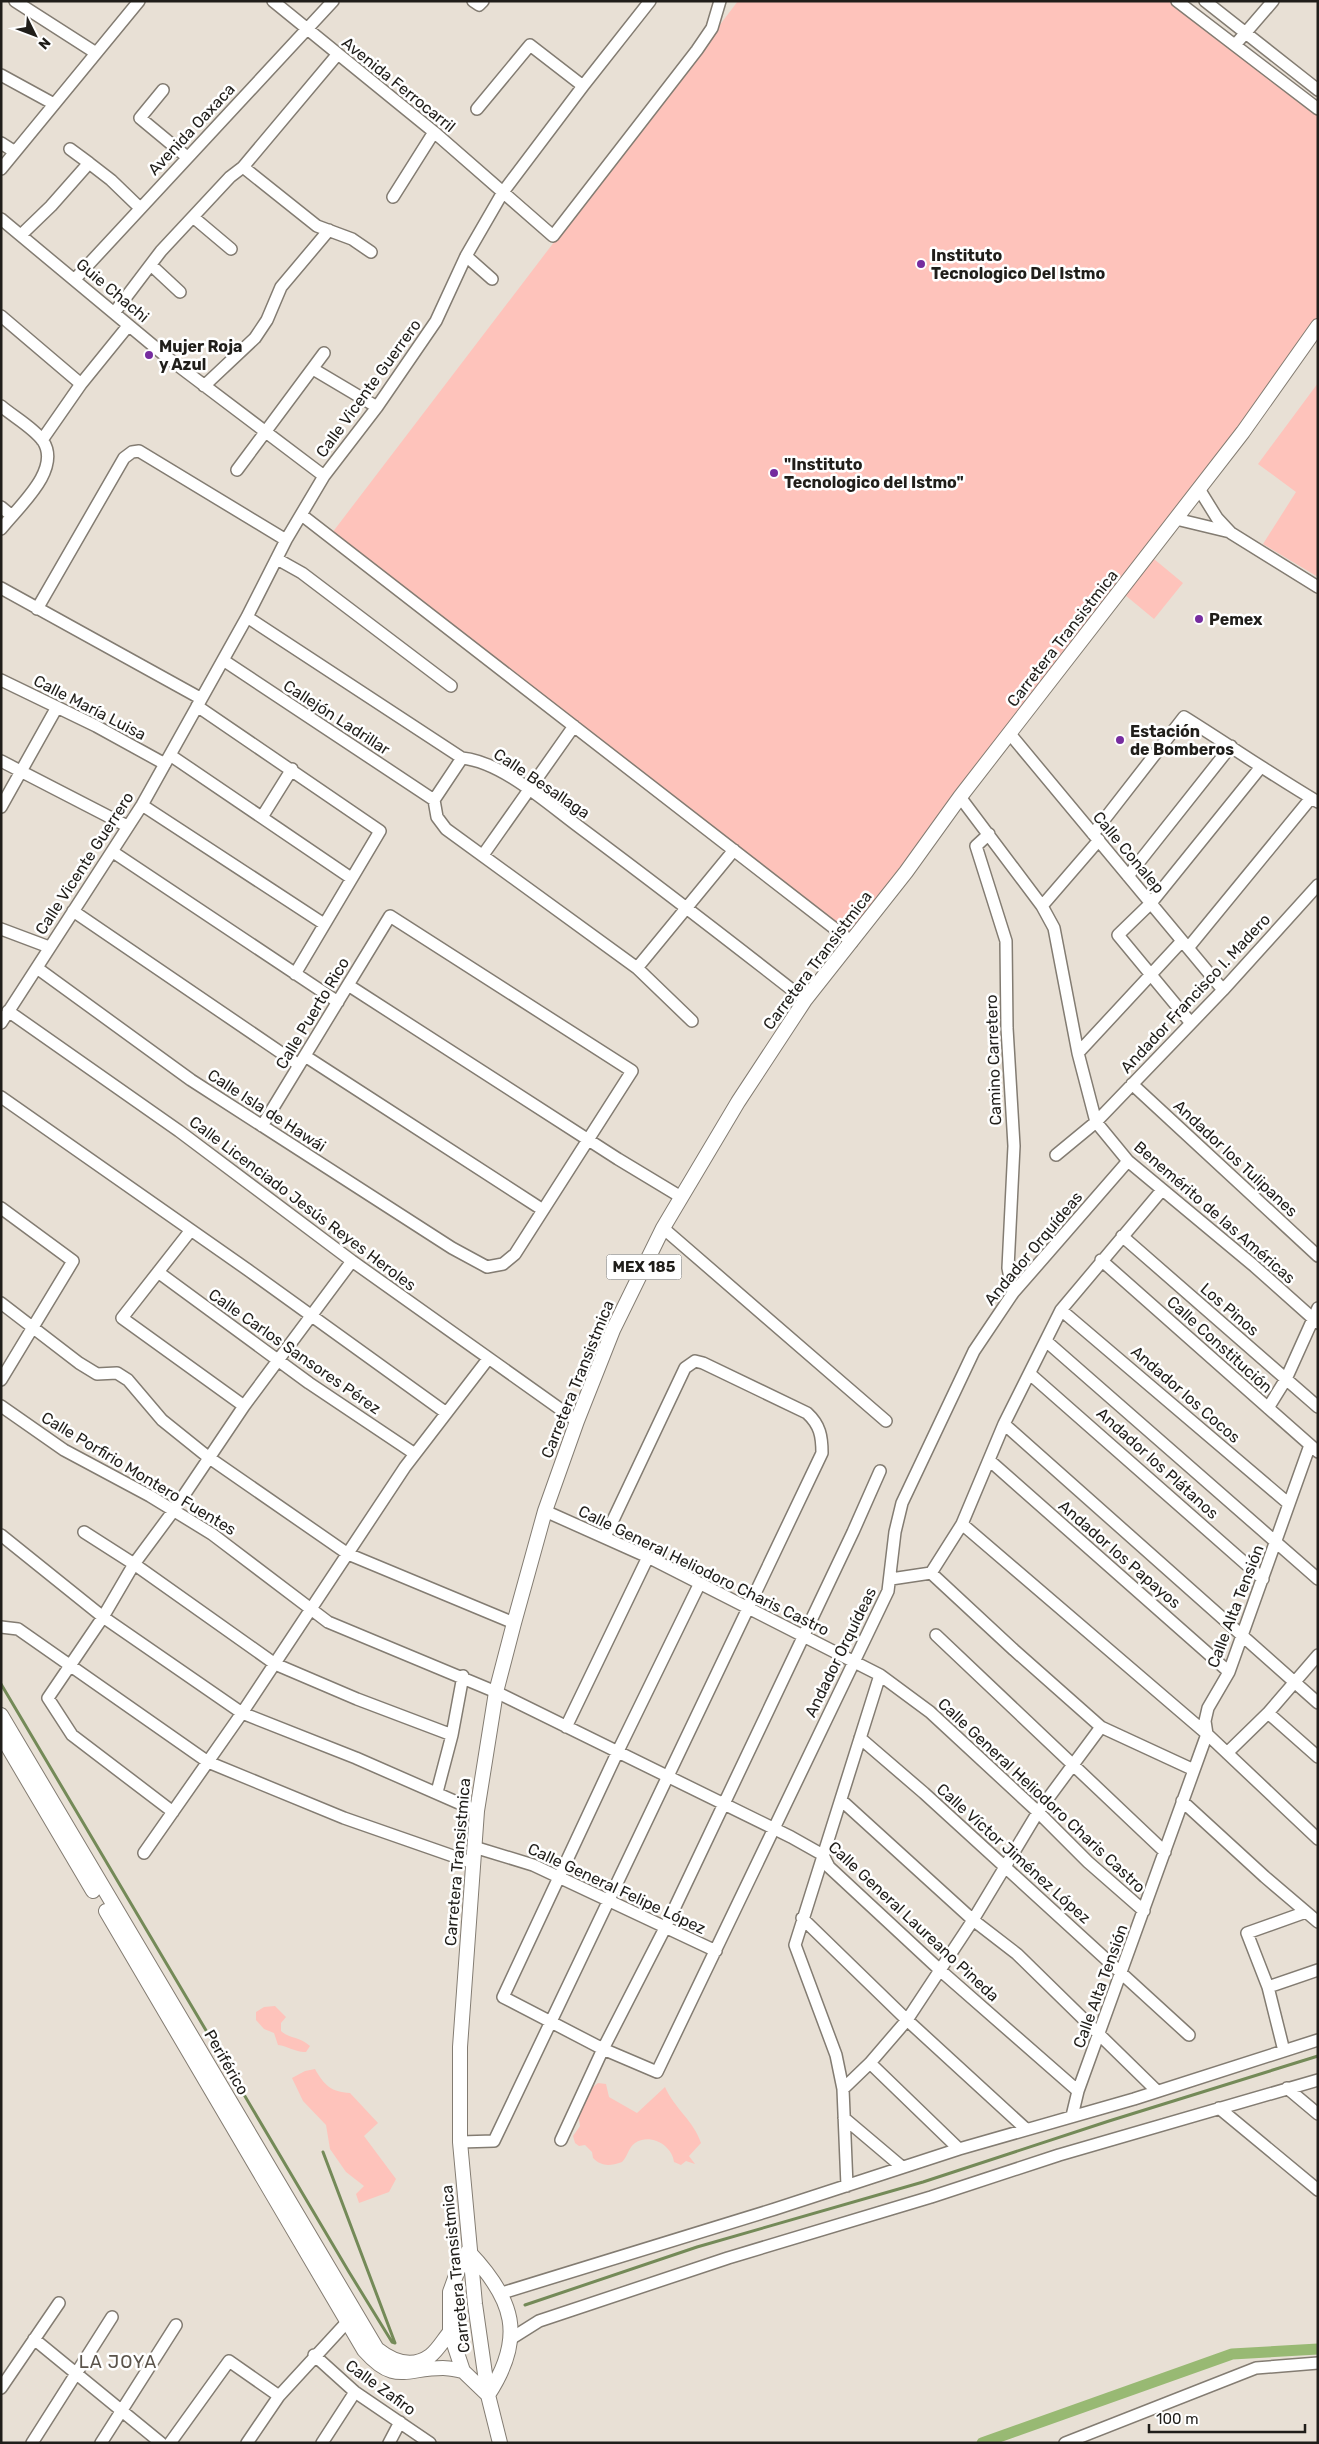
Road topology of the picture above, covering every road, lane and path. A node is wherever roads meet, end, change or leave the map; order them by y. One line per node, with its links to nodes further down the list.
1 (15, 1): 15 (street)
2 (139, 1): 15 (street)
3 (273, 1): 12 (street, Avenida Ferrocarril)
4 (333, 1): 12 (street, Avenida Oaxaca)
5 (473, 1): 6 (street)
6 (483, 1)
7 (650, 1): 18 (street, Calle Vicente Guerrero)
8 (720, 1): 32 (street, Avenida Ferrocarril)
9 (1177, 1): 14 (street)
10 (1205, 1): 13 (street)
11 (1273, 1): 13 (street)
12 (307, 29): 16 (street, Avenida Ferrocarril); 28 (street, Avenida Oaxaca)
13 (1246, 33): 14 (street); 20 (street)
14 (1235, 45): 23 (street)
15 (96, 53): 21 (street)
16 (337, 54): 24 (street, Avenida Ferrocarril); 30 (street)
17 (1, 74): 21 (street)
18 (583, 86): 22 (street); 32 (street, Calle Vicente Guerrero)
19 (164, 90): 28 (street)
20 (1318, 90)
21 (54, 104): 27 (street)
22 (477, 109)
23 (1318, 109)
24 (434, 132): 32 (street, Avenida Ferrocarril); 33 (street)
25 (1, 142): 27 (street)
26 (70, 149): 29 (street)
27 (15, 152): 31 (street)
28 (187, 156): 34 (street, Avenida Oaxaca)
29 (89, 163): 34 (street); 38 (street)
30 (243, 167): 35 (street); 37 (street)
31 (1, 169)
32 (503, 192): 41 (street, Calle Vicente Guerrero)
33 (393, 197)
34 (140, 208): 43 (street, Avenida Oaxaca)
35 (193, 217): 39 (street); 42 (street)
36 (1, 219): 38 (street, Guie Chachi)
37 (329, 230): 40 (street); 53 (street)
38 (22, 234): 43 (street, Guie Chachi)
39 (231, 249)
40 (371, 252)
41 (466, 256): 44 (street); 55 (street, Calle Vicente Guerrero)
42 (151, 265): 45 (street); 46 (street)
43 (75, 279): 46 (street, Guie Chachi)
44 (492, 279)
45 (180, 292)
46 (114, 313): 48 (street, Guie Chachi)
47 (1, 316): 52 (street)
48 (128, 326): 52 (street); 53 (street, Guie Chachi)
49 (1318, 326): 60 (main road, Carretera Transistmica / MEX 185)
50 (324, 353): 51 (street)
51 (313, 369): 55 (street); 56 (street)
52 (81, 384): 57 (street)
53 (204, 386): 56 (street, Guie Chachi)
54 (1, 406): 57 (street)
55 (377, 407): 59 (street, Calle Vicente Guerrero)
56 (265, 432): 58 (street); 59 (street, Guie Chachi)
57 (42, 440): 62 (street)
58 (237, 470)
59 (324, 476): 63 (street, Calle Vicente Guerrero)
60 (1199, 489): 64 (main road, Carretera Transistmica / MEX 185); 66 (street)
61 (1, 507): 62 (street)
62 (12, 516): 65 (street)
63 (302, 516): 67 (street, Calle Vicente Guerrero); 78 (street)
64 (1176, 519): 66 (street); 79 (main road, Carretera Transistmica / MEX 185)
65 (1, 529)
66 (1231, 532): 69 (street)
67 (286, 540): 68 (street, Calle Vicente Guerrero); 71 (street)
68 (277, 559): 72 (street, Calle Vicente Guerrero); 75 (street)
69 (1318, 587)
70 (1, 588): 71 (street)
71 (37, 609): 76 (street)
72 (247, 617): 73 (street, Calle Vicente Guerrero); 81 (street, Calle Besallaga)
73 (223, 660): 76 (street, Calle Vicente Guerrero); 89 (street, Callejón Ladrillar)
74 (1, 680): 77 (street, Calle María Luisa)
75 (451, 686)
76 (199, 702): 82 (street, Calle Vicente Guerrero); 85 (street)
77 (57, 707): 82 (street, Calle María Luisa); 86 (street)
78 (574, 726): 87 (street); 97 (street)
79 (1010, 734): 88 (main road, Carretera Transistmica / MEX 185); 96 (street, Calle Conalep)
80 (1231, 746): 84 (street); 96 (street); 100 (street)
81 (462, 758): 87 (street, Calle Besallaga); 89 (street)
82 (167, 760): 91 (street, Calle Vicente Guerrero); 93 (street, Calle María Luisa)
83 (1, 761): 86 (street)
84 (1260, 768): 90 (street); 103 (street)
85 (292, 769): 93 (street); 101 (street)
86 (21, 772): 92 (street); 94 (street)
87 (529, 790): 99 (street); 105 (street, Calle Besallaga)
88 (960, 797): 95 (street, Benemérito de las Américas); 109 (main road, Carretera Transistmica / MEX 185)
89 (434, 800): 99 (street)
90 (1314, 800): 110 (street)
91 (142, 804): 94 (street, Calle Vicente Guerrero); 107 (street)
92 (1, 807)
93 (262, 817): 101 (street, Calle María Luisa)
94 (127, 826): 98 (street, Calle Vicente Guerrero)
95 (989, 834): 104 (street, Benemérito de las Américas); 143 (street, Camino Carretero)
96 (1096, 837): 100 (street, Calle Conalep); 104 (street)
97 (734, 850): 105 (street); 109 (street)
98 (112, 852): 106 (street, Calle Vicente Guerrero); 115 (street)
99 (483, 855): 113 (street)
100 (1128, 876): 103 (street, Calle Conalep)
101 (351, 878): 107 (street)
102 (1318, 885): 117 (street, Andador Francisco I. Madero)
103 (1151, 903): 110 (street, Calle Conalep); 114 (street)
104 (1042, 906): 123 (street, Benemérito de las Américas)
105 (689, 908): 113 (street); 118 (street, Calle Besallaga)
106 (73, 911): 111 (street, Calle Vicente Guerrero); 124 (street)
107 (324, 924): 115 (street)
108 (1, 929): 111 (street)
109 (852, 942): 118 (main road, Carretera Transistmica / MEX 185)
110 (1185, 944): 114 (street); 117 (street, Calle Conalep)
111 (49, 947): 112 (street, Calle Vicente Guerrero)
112 (37, 968): 120 (street, Calle Vicente Guerrero); 128 (street, Calle Isla de Hawái)
113 (637, 968): 121 (street)
114 (1151, 973): 122 (street); 123 (street)
115 (295, 974): 119 (street)
116 (348, 985): 119 (street, Calle Puerto Rico); 129 (street); 129 (street, Calle Puerto Rico)
117 (1223, 990): 122 (street, Andador Francisco I. Madero)
118 (805, 1000): 133 (main road, Carretera Transistmica / MEX 185)
119 (338, 1002): 124 (street, Calle Puerto Rico)
120 (4, 1016): 141 (street, Calle Licenciado Jesús Reyes Heroles)
121 (692, 1021)
122 (1190, 1022): 125 (street, Andador Francisco I. Madero)
123 (1078, 1053): 127 (street, Benemérito de las Américas)
124 (302, 1061): 128 (street, Calle Puerto Rico); 135 (street)
125 (1132, 1084): 127 (street, Andador Francisco I. Madero); 139 (street, Andador los Tulipanes)
126 (1, 1097): 137 (street)
127 (1096, 1122): 130 (street, Andador Francisco I. Madero); 131 (street, Benemérito de las Américas)
128 (262, 1126): 135 (street, Calle Isla de Hawái)
129 (588, 1140): 133 (street); 135 (street)
130 (1056, 1155)
131 (1128, 1161): 132 (street, Benemérito de las Américas); 143 (street, Andador Orquídeas)
132 (1162, 1190): 138 (street); 148 (street, Benemérito de las Américas)
133 (681, 1196): 136 (main road, Carretera Transistmica / MEX 185)
134 (1, 1208): 149 (street)
135 (543, 1210)
136 (663, 1228): 161 (main road, Carretera Transistmica / MEX 185); 162 (street)
137 (191, 1230): 142 (street); 147 (street)
138 (1122, 1236): 140 (street); 154 (street, Los Pinos)
139 (1318, 1256)
140 (1101, 1260): 146 (street); 159 (street, Calle Constitución)
141 (352, 1261): 147 (street); 151 (street, Calle Licenciado Jesús Reyes Heroles)
142 (158, 1272): 152 (street, Calle Carlos Sansores Pérez); 157 (street)
143 (1013, 1293): 181 (street, Andador Orquídeas)
144 (1, 1303): 149 (street)
145 (1318, 1308): 148 (street)
146 (1061, 1310): 150 (street); 169 (street, Andador los Cocos)
147 (311, 1315): 152 (street); 160 (street)
148 (1315, 1321): 154 (street)
149 (32, 1326): 155 (street); 166 (street)
150 (1046, 1341): 153 (street); 176 (street)
151 (488, 1359): 160 (street); 161 (street, Calle Licenciado Jesús Reyes Heroles)
152 (279, 1360): 157 (street); 165 (street, Calle Carlos Sansores Pérez)
153 (1030, 1374): 163 (street); 182 (street, Andador los Plátanos)
154 (1286, 1379): 158 (street, Los Pinos); 159 (street)
155 (1, 1380)
156 (1, 1406): 170 (street, Calle Porfirio Montero Fuentes)
157 (244, 1406): 166 (street)
158 (1318, 1407)
159 (1268, 1408): 164 (street, Calle Constitución)
160 (445, 1412): 165 (street)
161 (577, 1421): 171 (main road, Carretera Transistmica / MEX 185)
162 (886, 1421)
163 (1004, 1424): 167 (street); 191 (street)
164 (1314, 1448): 169 (street, Calle Alta Tensión)
165 (415, 1454): 177 (street)
166 (208, 1457): 170 (street); 177 (street)
167 (988, 1460): 172 (street); 197 (street, Andador los Papayos)
168 (880, 1471): 192 (street)
169 (1289, 1504): 176 (street, Calle Alta Tensión)
170 (174, 1510): 179 (street); 186 (street, Calle Porfirio Montero Fuentes)
171 (545, 1511): 175 (street, Calle General Heliodoro Charis Castro); 188 (main road, Carretera Transistmica / MEX 185)
172 (962, 1524): 180 (street); 208 (street)
173 (84, 1532): 179 (street)
174 (1, 1535): 187 (street)
175 (605, 1537): 178 (street, Calle General Heliodoro Charis Castro); 185 (street)
176 (1276, 1542): 182 (street, Calle Alta Tensión); 183 (street)
177 (348, 1554): 186 (street); 188 (street)
178 (648, 1557): 184 (street, Calle General Heliodoro Charis Castro); 206 (street)
179 (134, 1564): 187 (street); 195 (street)
180 (931, 1573): 181 (street); 207 (street)
181 (891, 1579): 194 (street, Andador Orquídeas)
182 (1263, 1579): 191 (street, Calle Alta Tensión)
183 (1318, 1579)
184 (699, 1585): 185 (street, Calle General Heliodoro Charis Castro); 212 (street)
185 (748, 1608): 192 (street, Calle General Heliodoro Charis Castro); 218 (street)
186 (310, 1610): 195 (street); 199 (street, Calle Porfirio Montero Fuentes)
187 (103, 1617): 196 (street); 203 (street)
188 (514, 1622): 201 (main road, Carretera Transistmica / MEX 185)
189 (1, 1627): 196 (street)
190 (936, 1635): 216 (street)
191 (1242, 1635): 197 (street, Calle Alta Tensión); 200 (street)
192 (801, 1636): 194 (street, Calle General Heliodoro Charis Castro); 222 (street)
193 (1318, 1655): 200 (street)
194 (854, 1662): 198 (street, Calle General Heliodoro Charis Castro); 226 (street, Andador Orquídeas)
195 (275, 1664): 203 (street); 210 (street)
196 (69, 1665): 215 (street); 224 (street)
197 (1229, 1672): 208 (street, Calle Alta Tensión)
198 (880, 1675): 211 (street); 225 (street, Calle General Heliodoro Charis Castro)
199 (463, 1676): 201 (street, Calle Porfirio Montero Fuentes); 210 (street)
200 (1294, 1682): 202 (street); 204 (street)
201 (496, 1692): 206 (street, Calle General Laureano Pineda); 223 (main road, Carretera Transistmica / MEX 185)
202 (1318, 1703)
203 (242, 1713): 215 (street); 219 (street)
204 (1268, 1713): 213 (street); 214 (street)
205 (1, 1715): 247 (main road, Periférico)
206 (566, 1727): 212 (street, Calle General Laureano Pineda)
207 (1101, 1727): 216 (street); 217 (street)
208 (1207, 1734): 213 (street); 217 (street, Calle Alta Tensión)
209 (1, 1735): 247 (main road, Periférico)
210 (452, 1736): 219 (street)
211 (860, 1738): 220 (street); 233 (street, Calle Víctor Jiménez López)
212 (618, 1751): 218 (street, Calle General Laureano Pineda); 234 (street)
213 (1227, 1753): 227 (street)
214 (1318, 1757)
215 (208, 1762): 224 (street); 232 (street)
216 (1072, 1765): 225 (street); 229 (street)
217 (1194, 1770): 221 (street, Calle Alta Tensión)
218 (669, 1776): 222 (street, Calle General Laureano Pineda); 235 (street)
219 (437, 1792): 223 (street)
220 (841, 1800): 231 (street); 239 (street)
221 (1182, 1801): 229 (street, Calle Alta Tensión); 237 (street)
222 (723, 1803): 226 (street, Calle General Laureano Pineda); 241 (street)
223 (477, 1811): 228 (main road, Carretera Transistmica / MEX 185)
224 (173, 1812): 230 (street)
225 (1038, 1812): 233 (street); 236 (street, Calle General Heliodoro Charis Castro)
226 (774, 1829): 231 (street, Calle General Laureano Pineda); 242 (street, Andador Orquídeas)
227 (1318, 1839)
228 (474, 1848): 232 (main road, Carretera Transistmica / MEX 185); 234 (street, Calle General Felipe López)
229 (1165, 1852): 236 (street, Calle Alta Tensión)
230 (144, 1854)
231 (823, 1855): 238 (street); 243 (street, Calle General Laureano Pineda)
232 (473, 1863): 268 (main road, Carretera Transistmica / MEX 185)
233 (1005, 1869): 239 (street); 245 (street, Calle Víctor Jiménez López)
234 (559, 1876): 235 (street, Calle General Felipe López); 250 (street)
235 (610, 1901): 241 (street, Calle General Felipe López); 250 (street)
236 (1144, 1911): 245 (street, Calle Alta Tensión)
237 (1306, 1912): 240 (street); 246 (street)
238 (802, 1918): 248 (street); 259 (street)
239 (973, 1920): 243 (street); 251 (street)
240 (1318, 1922)
241 (665, 1928): 242 (street, Calle General Felipe López); 254 (street)
242 (716, 1951): 254 (street, Andador Orquídeas)
243 (941, 1970): 248 (street); 260 (street, Calle General Laureano Pineda)
244 (1318, 1970): 246 (street)
245 (1122, 1973): 251 (street, Calle Alta Tensión); 252 (street, Calle Víctor Jiménez López)
246 (1268, 1987): 255 (street)
247 (168, 2006): 249 (main road, Periférico)
248 (907, 2020): 256 (street); 266 (street)
249 (177, 2022): 277 (main road, Periférico); 284 (main road, Periférico)
250 (550, 2023): 254 (street); 268 (street)
251 (1100, 2035): 260 (street, Calle Alta Tensión); 261 (street)
252 (1189, 2036)
253 (1318, 2040): 255 (street)
254 (603, 2049): 267 (street)
255 (1284, 2051): 261 (street)
256 (870, 2063): 259 (street); 269 (street)
257 (1318, 2080): 258 (street)
258 (1287, 2088): 262 (street); 263 (street)
259 (843, 2089): 265 (street)
260 (1078, 2091): 264 (street, Calle Alta Tensión)
261 (1157, 2091): 264 (street)
262 (1219, 2108): 272 (street); 280 (street)
263 (1318, 2114)
264 (1072, 2116): 266 (street)
265 (844, 2118): 270 (street); 271 (street)
266 (1026, 2129): 269 (street)
267 (561, 2140)
268 (460, 2142): 273 (main road, Carretera Transistmica / MEX 185)
269 (959, 2149): 270 (street)
270 (902, 2167): 271 (street)
271 (847, 2186): 274 (street)
272 (1318, 2190)
273 (468, 2251): 274 (main road); 279 (main road); 289 (main road, Carretera Transistmica / MEX 185)
274 (502, 2293): 280 (main road)
275 (59, 2303): 281 (street)
276 (112, 2318): 286 (street)
277 (348, 2321): 282 (street); 284 (main road, Periférico)
278 (176, 2325): 291 (street)
279 (450, 2332): 284 (main road); 285 (main road)
280 (512, 2338): 289 (main road)
281 (34, 2339): 286 (street); 287 (street)
282 (314, 2355): 288 (street, Calle Zafiro); 290 (street)
283 (1318, 2363): 302 (street)
284 (387, 2364): 285 (main road)
285 (463, 2371): 289 (main road)
286 (77, 2373): 291 (street); 293 (street)
287 (1, 2388)
288 (356, 2392): 292 (street, Calle Zafiro); 298 (street)
289 (488, 2395): 301 (main road, Carretera Transistmica / MEX 185)
290 (278, 2396): 296 (street); 297 (street)
291 (122, 2410): 294 (street); 295 (street)
292 (400, 2422): 299 (street); 300 (street, Calle Zafiro)
293 (32, 2443)
294 (101, 2443)
295 (161, 2443)
296 (170, 2443)
297 (247, 2443)
298 (322, 2443)
299 (388, 2443)
300 (430, 2443)
301 (500, 2443)
302 (1065, 2443)

